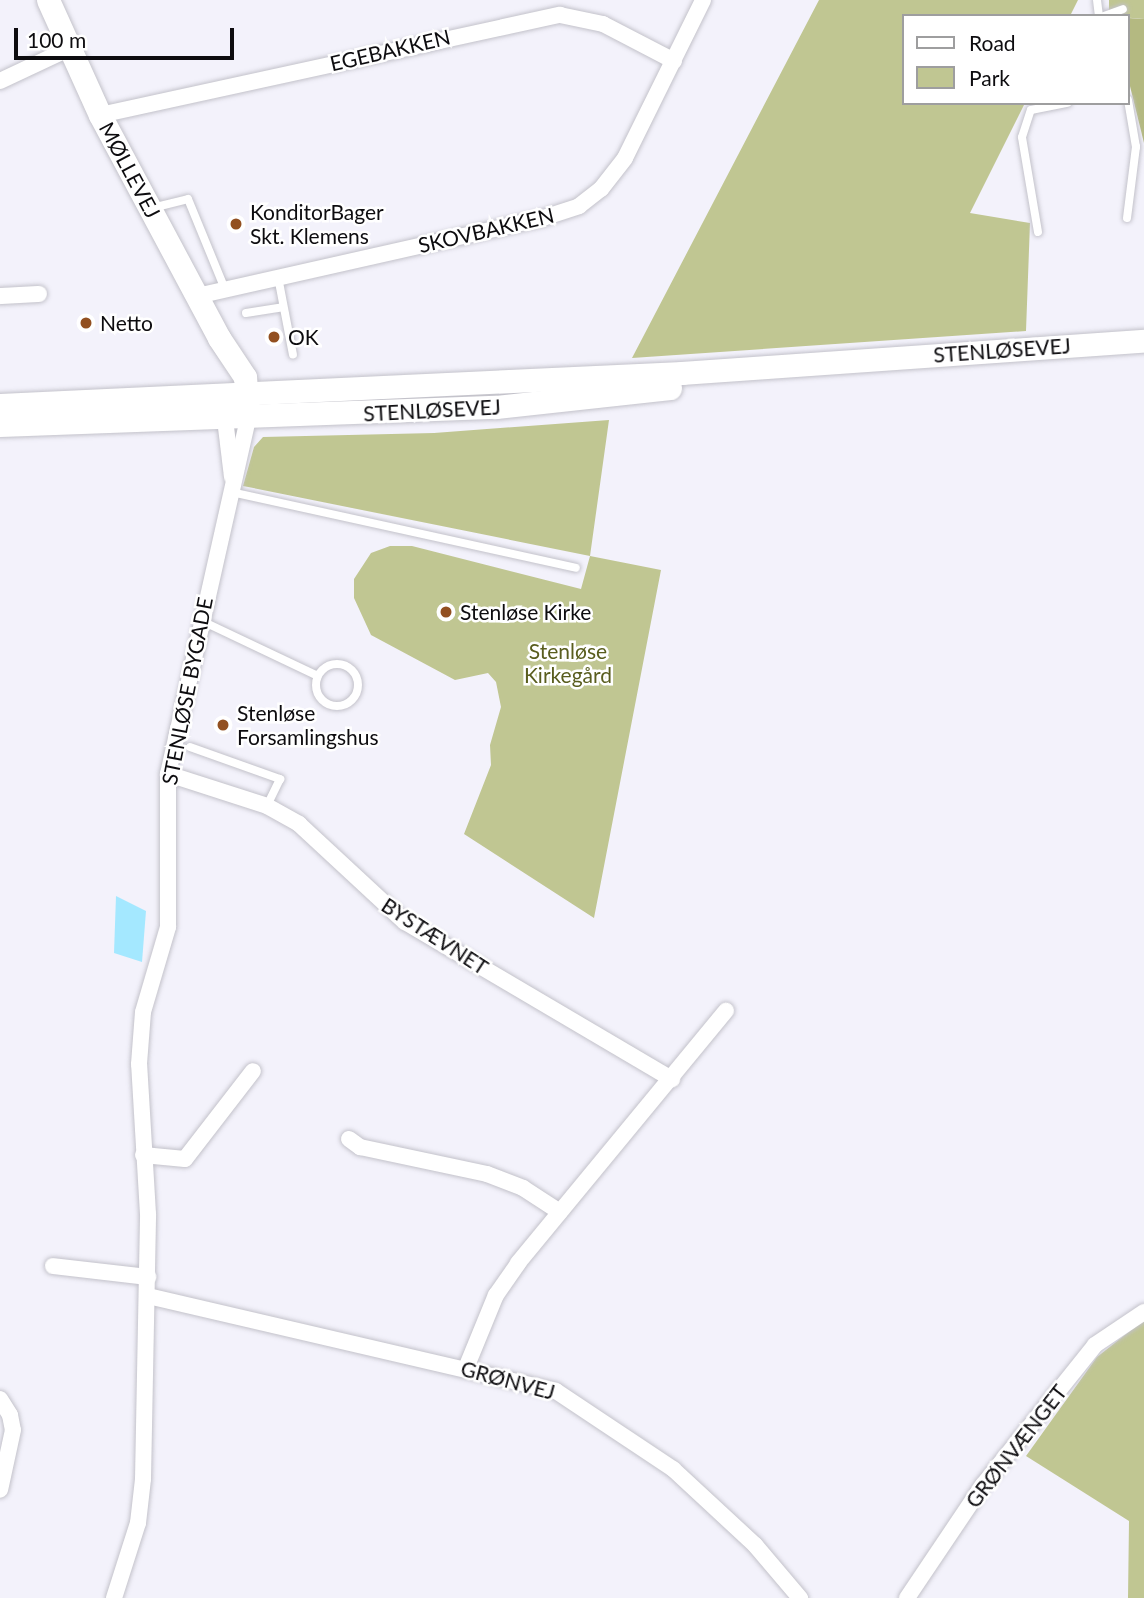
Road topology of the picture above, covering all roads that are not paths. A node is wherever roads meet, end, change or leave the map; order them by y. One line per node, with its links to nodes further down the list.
1 (48, 0): 5 (street, MØLLEVEJ)
2 (704, 0): 6 (street, SKOVBAKKEN)
3 (1124, 9): 4 (lane)
4 (1108, 14)
5 (70, 48): 7 (street); 10 (street, MØLLEVEJ)
6 (674, 61): 10 (street, EGEBAKKEN); 14 (street, SKOVBAKKEN)
7 (0, 81)
8 (1057, 105): 13 (lane)
9 (1129, 105): 12 (lane)
10 (100, 115): 11 (street, MØLLEVEJ)
11 (150, 209): 15 (lane); 18 (street, MØLLEVEJ)
12 (1127, 218)
13 (1038, 232)
14 (278, 277): 15 (street, SKOVBAKKEN); 19 (lane)
15 (225, 289): 18 (street, SKOVBAKKEN)
16 (39, 294): 17 (street)
17 (0, 296)
18 (197, 296): 24 (street, MØLLEVEJ)
19 (283, 307): 20 (lane); 22 (lane)
20 (246, 313)
21 (1144, 341): 24 (street, STENLØSEVEJ)
22 (293, 355)
23 (0, 405): 24 (street, STENLØSEVEJ)
24 (236, 408): 25 (street, STENLØSEVEJ); 26 (street, STENLØSE BYGADE); 26 (street, STENLØSE BYGADE)
25 (0, 425)
26 (230, 484): 27 (lane); 28 (street, STENLØSE BYGADE)
27 (576, 568)
28 (200, 620): 29 (lane); 31 (street, STENLØSE BYGADE)
29 (318, 676): 29 (lane)
30 (190, 747): 32 (lane)
31 (168, 774): 32 (street, BYSTÆVNET); 37 (street, STENLØSE BYGADE)
32 (267, 806): 35 (street, BYSTÆVNET)
33 (726, 1011): 35 (street)
34 (253, 1071): 37 (street)
35 (671, 1079): 38 (street)
36 (349, 1139): 38 (street)
37 (144, 1155): 40 (street, STENLØSE BYGADE)
38 (560, 1212): 43 (street)
39 (53, 1266): 40 (street)
40 (148, 1277): 41 (street, STENLØSE BYGADE)
41 (148, 1296): 43 (street, GRØNVEJ); 46 (street, STENLØSE BYGADE)
42 (1144, 1312): 48 (street, GRØNVÆNGET)
43 (466, 1368): 47 (street, GRØNVEJ)
44 (0, 1399): 45 (street)
45 (0, 1490)
46 (114, 1598)
47 (800, 1598)
48 (907, 1598)

